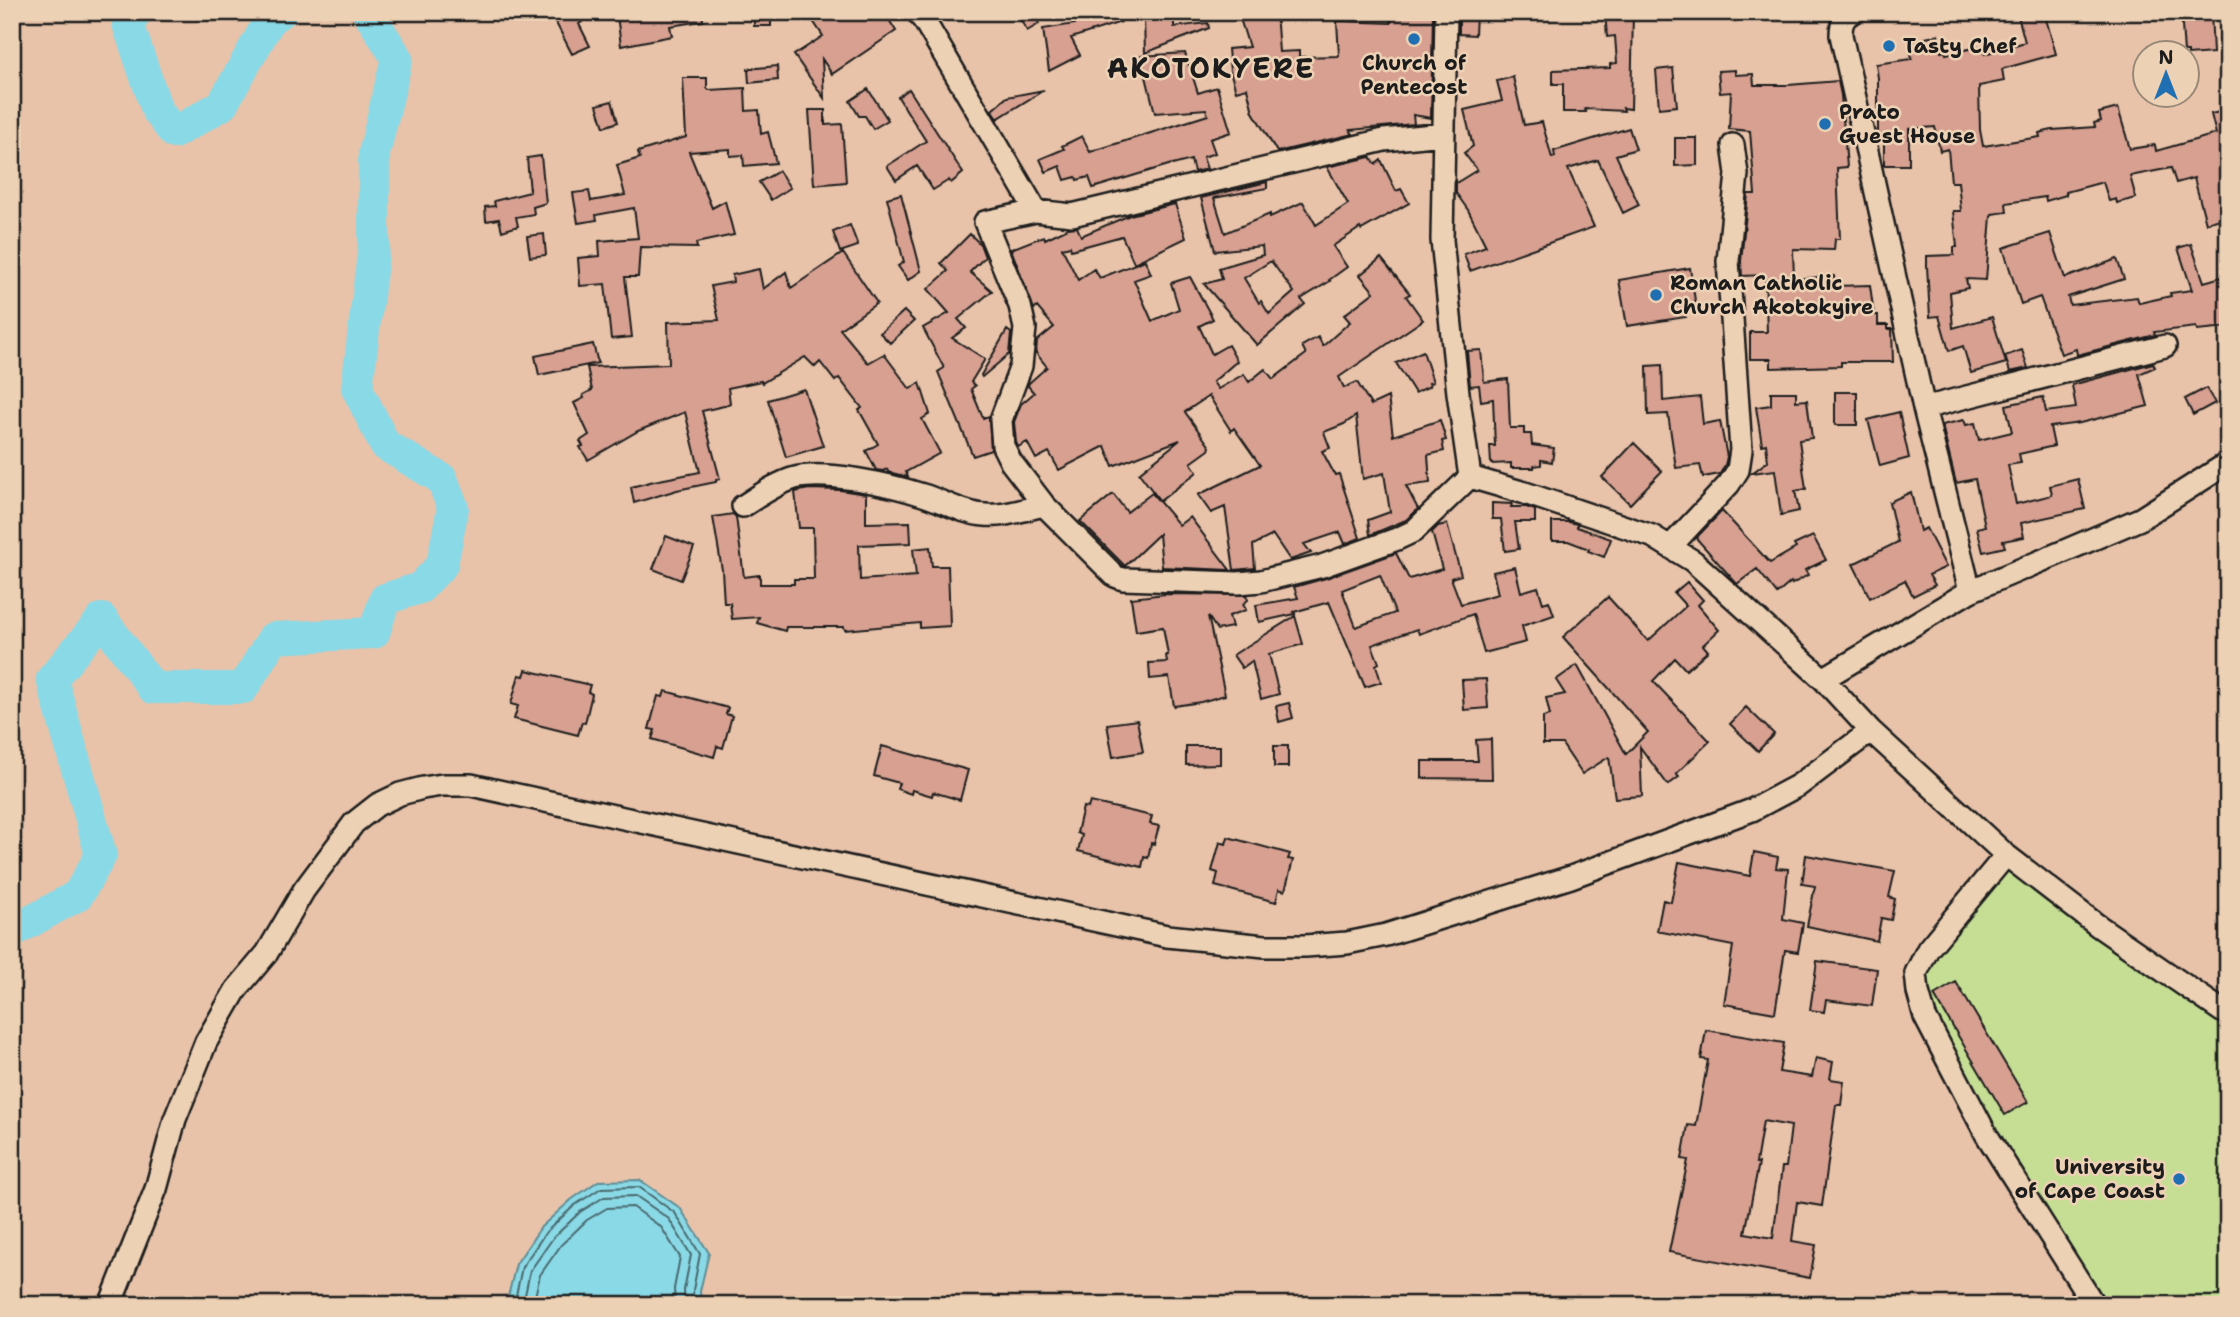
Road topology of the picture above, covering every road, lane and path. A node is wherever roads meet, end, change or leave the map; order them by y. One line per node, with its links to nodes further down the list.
1 (917, 12): 6 (street)
2 (1446, 12): 4 (street)
3 (1854, 12): 8 (street)
4 (1443, 134): 6 (street); 10 (street)
5 (1734, 145): 13 (street)
6 (1036, 211): 11 (street)
7 (2165, 346): 8 (street)
8 (1924, 408): 14 (street)
9 (2228, 463): 14 (street)
10 (1470, 477): 11 (street); 13 (street)
11 (1044, 505): 12 (street)
12 (743, 506)
13 (1670, 547): 15 (street)
14 (1970, 591): 15 (street)
15 (1823, 679): 16 (street)
16 (1871, 731): 17 (street); 19 (street)
17 (2006, 855): 18 (street); 20 (street)
18 (2228, 1013)
19 (110, 1305)
20 (2094, 1305)

